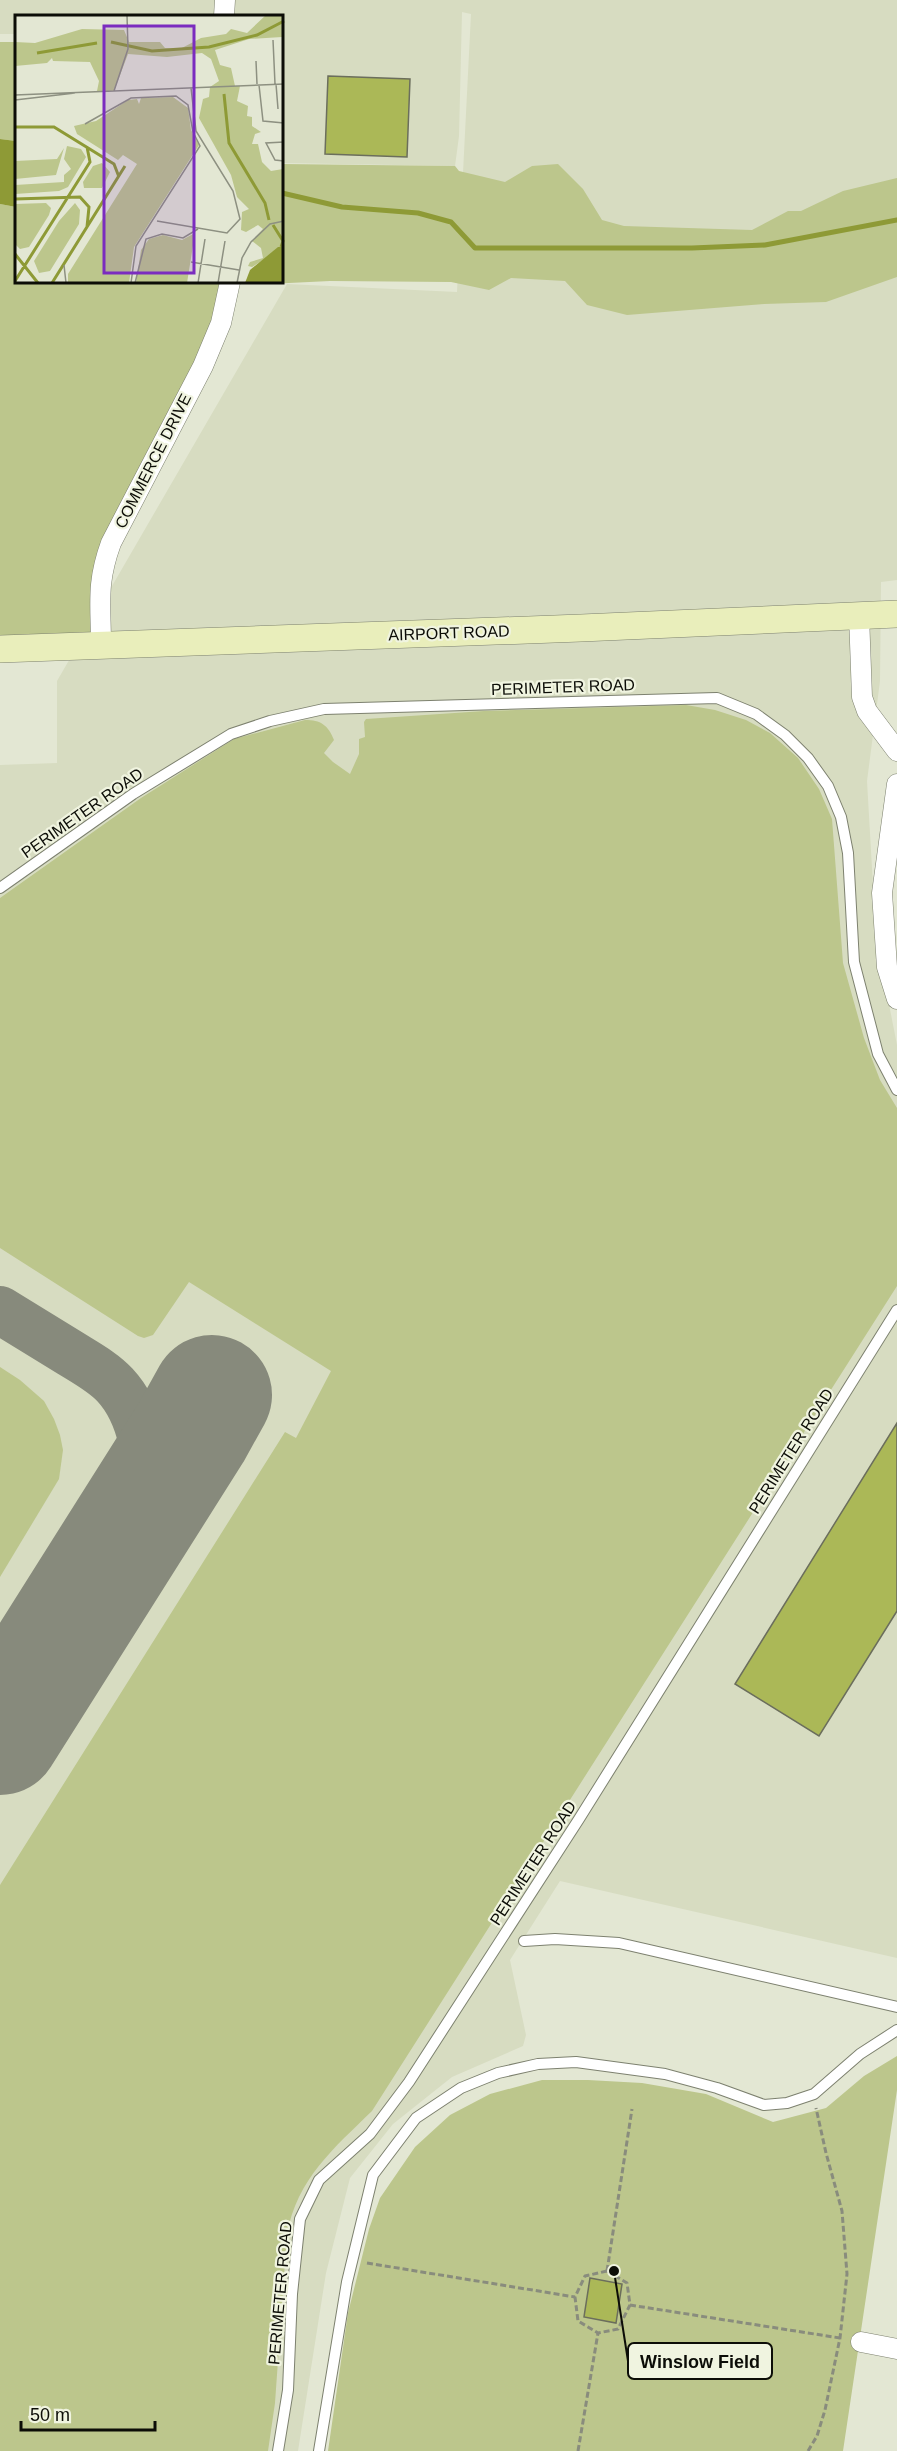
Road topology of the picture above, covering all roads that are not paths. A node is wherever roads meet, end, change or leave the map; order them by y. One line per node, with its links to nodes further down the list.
1 (225, 0): 2 (street)
2 (224, 15)
3 (230, 284): 6 (street, COMMERCE DRIVE)
4 (897, 614): 5 (main road, AIRPORT ROAD)
5 (859, 615): 6 (main road, AIRPORT ROAD); 8 (street)
6 (101, 646): 7 (main road, AIRPORT ROAD)
7 (0, 649)
8 (897, 751)
9 (897, 784): 11 (street)
10 (0, 888): 12 (lane, PERIMETER ROAD)
11 (897, 999)
12 (897, 1090)
13 (897, 1310): 19 (lane, PERIMETER ROAD)
14 (524, 1941): 15 (lane)
15 (897, 2007)
16 (897, 2030): 20 (lane)
17 (861, 2342): 18 (street)
18 (897, 2349)
19 (278, 2451)
20 (319, 2451)

